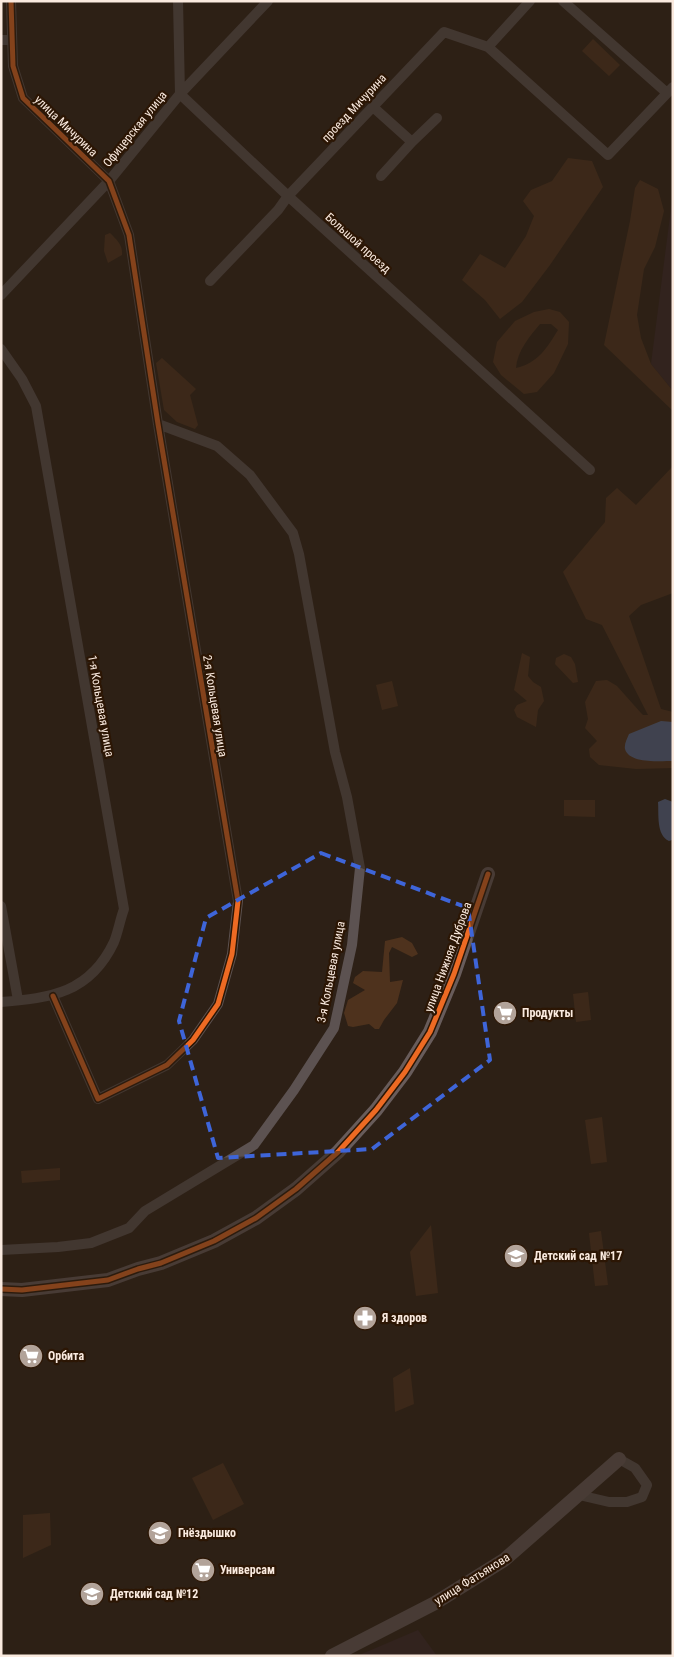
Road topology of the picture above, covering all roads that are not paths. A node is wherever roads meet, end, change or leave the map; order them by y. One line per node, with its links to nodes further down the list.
1 (11, 1): 7 (street, улица Мичурина)
2 (178, 1): 10 (street)
3 (268, 1): 10 (street, Офицерская улица)
4 (530, 1): 8 (street)
5 (563, 1): 9 (street)
6 (1, 40): 7 (street)
7 (12, 40): 15 (street, улица Мичурина)
8 (488, 46): 9 (street); 11 (street, проезд Мичурина)
9 (670, 90)
10 (180, 94): 15 (street, Офицерская улица); 16 (street, Большой проезд)
11 (373, 107): 13 (street); 16 (street, проезд Мичурина)
12 (437, 118): 13 (street)
13 (412, 142): 14 (street)
14 (381, 176)
15 (109, 181): 17 (street, улица Мичурина); 19 (street, Офицерская улица)
16 (288, 196): 18 (street, проезд Мичурина); 22 (street, Большой проезд)
17 (132, 256): 21 (street, 2-я Кольцевая улица)
18 (210, 281)
19 (1, 295)
20 (1, 348): 25 (street, 1-я Кольцевая улица)
21 (158, 424): 25 (street, 2-я Кольцевая улица); 28 (street, 3-я Кольцевая улица)
22 (590, 470)
23 (488, 874): 29 (street, улица Нижняя Дуброва)
24 (1, 906): 26 (street)
25 (53, 996): 26 (street, 1-я Кольцевая улица)
26 (18, 1000): 27 (street, 1-я Кольцевая улица)
27 (1, 1002)
28 (1, 1250)
29 (1, 1289)
30 (618, 1459): 31 (street, улица Фатьянова); 31 (street)
31 (579, 1495): 32 (street, улица Фатьянова)
32 (332, 1656)

